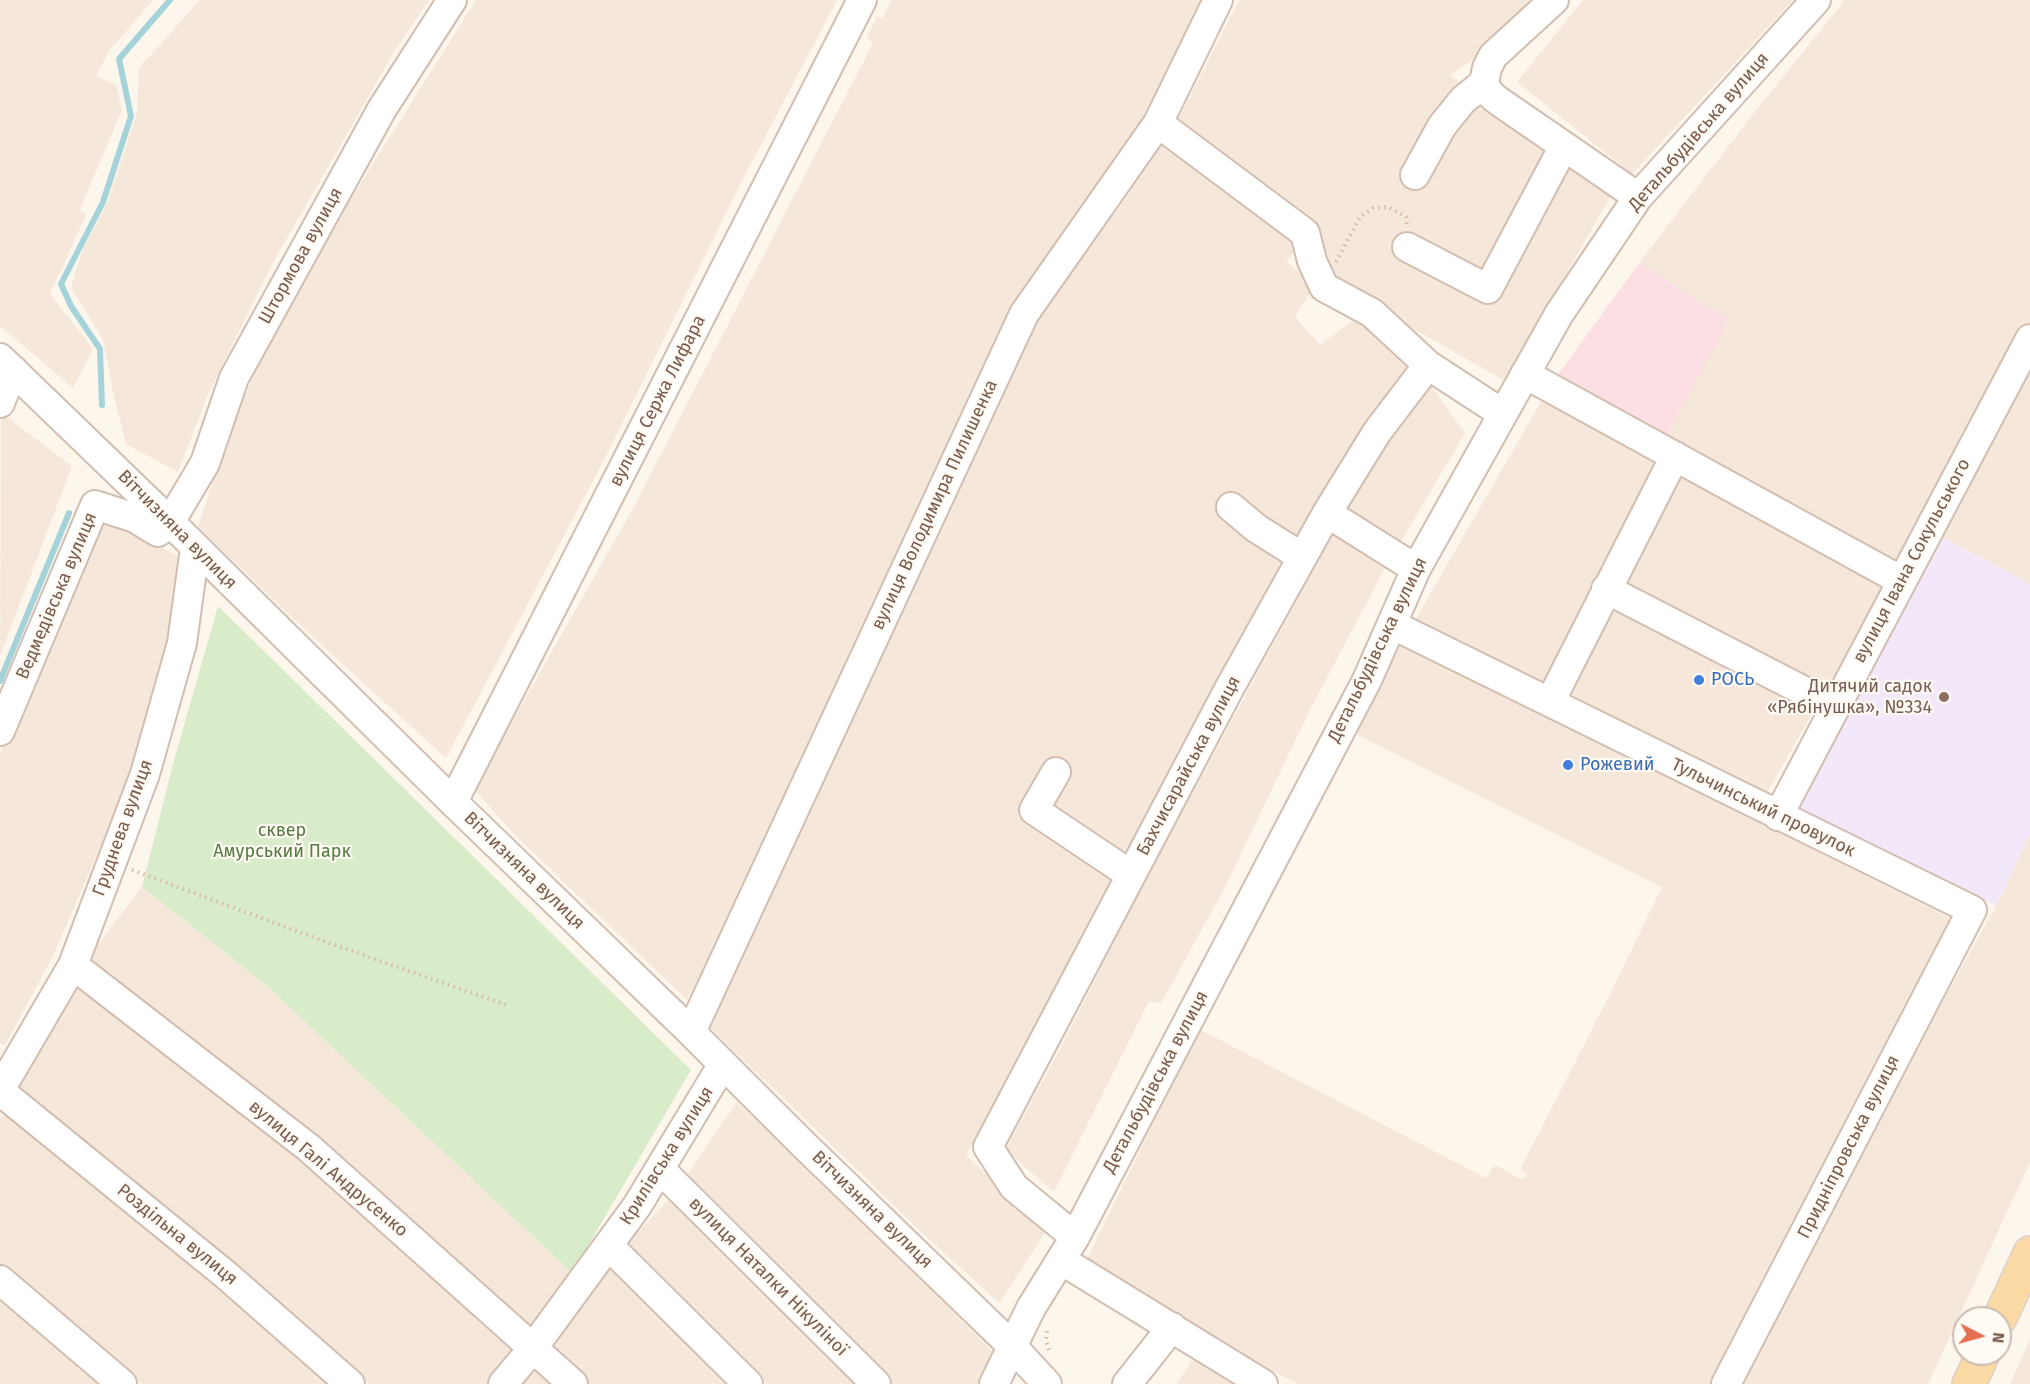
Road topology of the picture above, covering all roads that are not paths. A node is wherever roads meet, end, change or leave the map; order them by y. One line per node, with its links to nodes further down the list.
1 (452, 0): 21 (street, Штормова вулиця)
2 (862, 0): 32 (street, вулиця Сержа Лифара)
3 (1218, 0): 7 (street, вулиця Володимира Пилишенка)
4 (1554, 0): 6 (street)
5 (1816, 0): 10 (street, Детальбудівська вулиця)
6 (1484, 82): 8 (street); 9 (street)
7 (1158, 123): 14 (street); 37 (street, вулиця Володимира Пилишенка)
8 (1564, 146): 10 (street); 11 (street)
9 (1415, 176)
10 (1638, 197): 15 (street, Детальбудівська вулиця)
11 (1407, 247)
12 (2030, 339): 25 (street, вулиця Івана Сокульського)
13 (6, 364): 16 (street); 21 (street, Вітчизняна вулиця)
14 (1428, 365): 17 (street); 20 (street, Бахчисарайська вулиця)
15 (1525, 374): 17 (street, Детальбудівська вулиця); 18 (street)
16 (0, 403)
17 (1503, 414): 24 (street, Детальбудівська вулиця)
18 (1674, 456): 25 (street); 26 (street)
19 (1231, 507): 23 (street)
20 (1327, 513): 23 (street, Бахчисарайська вулиця); 24 (street)
21 (170, 522): 22 (street, Вітчизняна вулиця); 30 (street, Ведмедівська вулиця)
22 (195, 548): 32 (street, Вітчизняна вулиця); 36 (street, Груднева вулиця)
23 (1302, 557): 34 (street, Бахчисарайська вулиця)
24 (1416, 569): 27 (street, Детальбудівська вулиця)
25 (1902, 581): 29 (street, вулиця Івана Сокульського)
26 (1606, 589): 28 (street); 29 (street)
27 (1393, 625): 28 (street, Тульчинський провулок); 42 (street, Детальбудівська вулиця)
28 (1550, 702): 33 (street, Тульчинський провулок)
29 (1835, 707): 33 (street, вулиця Івана Сокульського)
30 (0, 731)
31 (1056, 772): 34 (street)
32 (453, 802): 37 (street, Вітчизняна вулиця)
33 (1778, 816): 35 (street, Тульчинський провулок)
34 (1131, 875): 42 (street, Бахчисарайська вулиця)
35 (1972, 910): 60 (street, Придніпровська вулиця)
36 (73, 965): 39 (street, Груднева вулиця); 48 (street, вулиця Галі Андрусенко)
37 (691, 1032): 38 (street, Вітчизняна вулиця)
38 (723, 1064): 40 (street, Крилівська вулиця); 47 (street, Вітчизняна вулиця)
39 (0, 1090): 51 (street, Роздільна вулиця)
40 (660, 1169): 41 (street, Крилівська вулиця); 55 (street, вулиця Наталки Нікуліної)
41 (609, 1246): 48 (street, Крилівська вулиця); 54 (street)
42 (1068, 1248): 46 (street); 47 (street, Детальбудівська вулиця)
43 (2030, 1253): 45 (main road)
44 (0, 1280): 50 (street)
45 (2006, 1306)
46 (1172, 1327): 58 (street); 59 (street)
47 (1013, 1347): 56 (street, Детальбудівська вулиця); 57 (street, Вітчизняна вулиця)
48 (533, 1348): 52 (street, Крилівська вулиця); 53 (street, вулиця Галі Андрусенко)
49 (1977, 1366): 61 (main road)
50 (122, 1384)
51 (350, 1384)
52 (503, 1384)
53 (573, 1384)
54 (748, 1384)
55 (876, 1384)
56 (994, 1384)
57 (1047, 1384)
58 (1127, 1384)
59 (1263, 1384)
60 (1726, 1384)
61 (1969, 1384)

